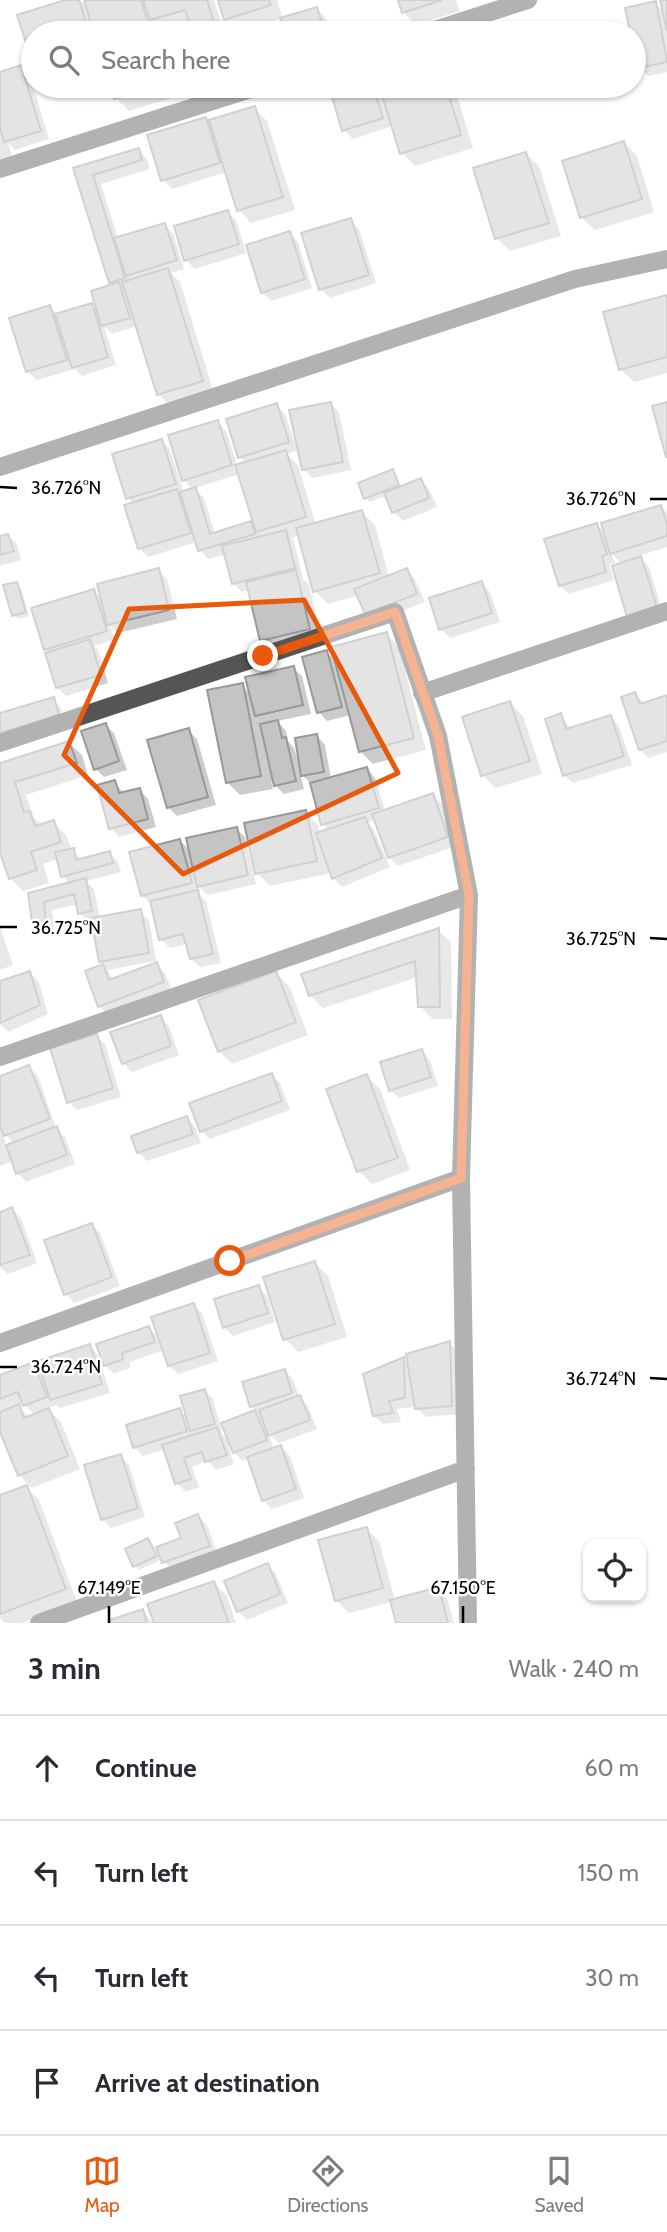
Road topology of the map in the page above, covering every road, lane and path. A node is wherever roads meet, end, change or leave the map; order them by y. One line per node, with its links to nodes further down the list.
1 (528, 0): 2 (street)
2 (462, 21)
3 (222, 98): 4 (street)
4 (0, 169)
5 (667, 258): 6 (street)
6 (0, 467)
7 (667, 611): 8 (street)
8 (422, 693): 9 (street); 10 (street)
9 (0, 743)
10 (469, 895): 11 (street); 12 (street)
11 (0, 1057)
12 (461, 1178): 13 (street); 14 (street)
13 (0, 1343)
14 (466, 1469): 15 (street); 16 (street)
15 (39, 1623)
16 (468, 1623)

